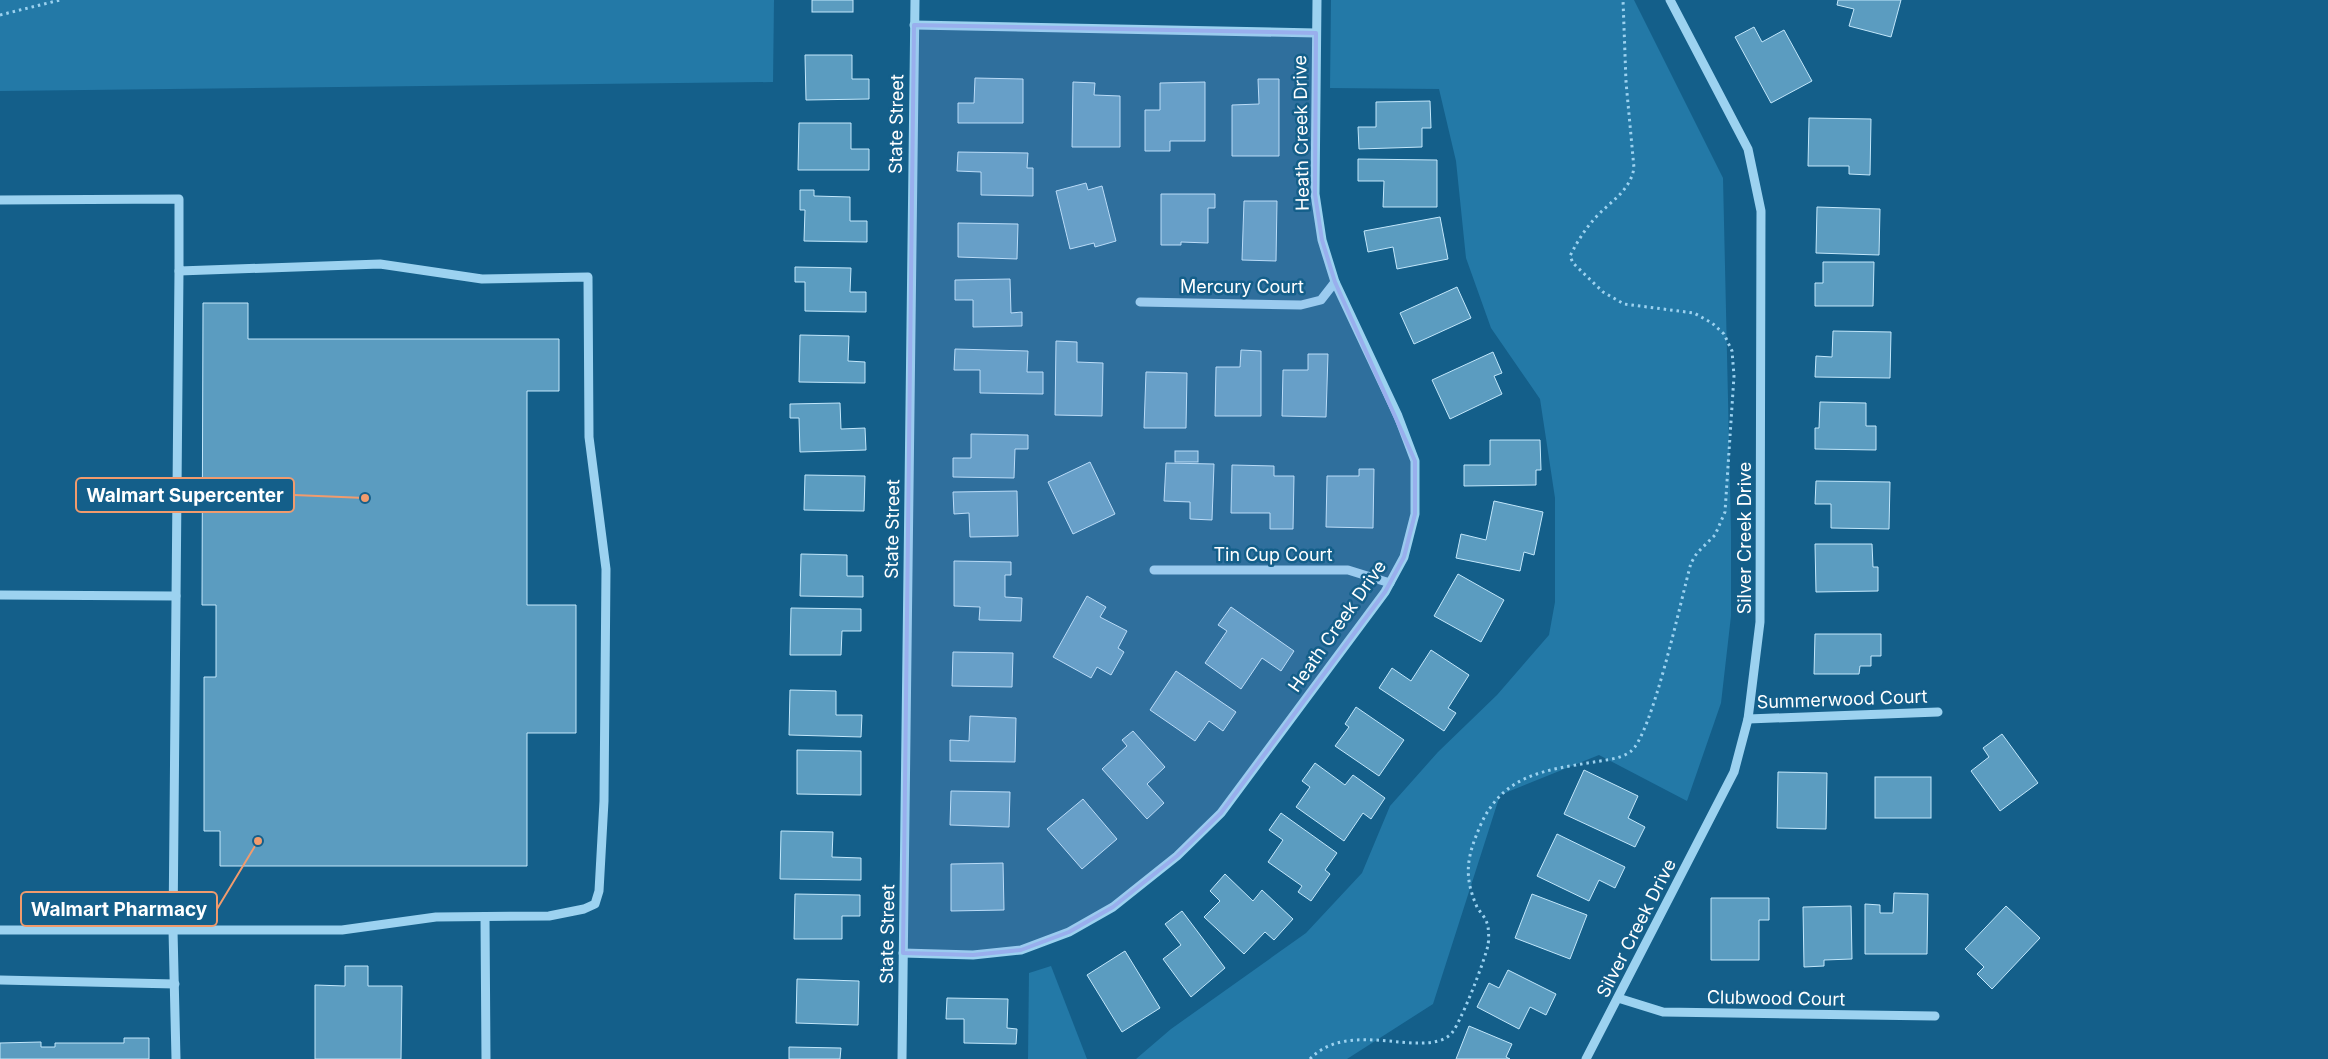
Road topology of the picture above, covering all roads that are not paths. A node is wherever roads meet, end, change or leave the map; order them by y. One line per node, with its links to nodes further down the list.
1 (915, 0): 4 (street, State Street)
2 (1317, 0): 5 (street, Heath Creek Drive)
3 (1670, 0): 15 (street, Silver Creek Drive)
4 (914, 25): 5 (street); 19 (street, State Street)
5 (1316, 34): 8 (street, Heath Creek Drive)
6 (0, 200): 7 (street)
7 (179, 271): 13 (street); 16 (street)
8 (1335, 282): 9 (street, Mercury Court); 11 (street, Heath Creek Drive)
9 (1140, 302)
10 (1154, 570): 11 (street, Tin Cup Court)
11 (1390, 583): 19 (street, Heath Creek Drive)
12 (0, 594): 13 (street)
13 (176, 596): 18 (street)
14 (1938, 712): 15 (street, Summerwood Court)
15 (1748, 719): 22 (street, Silver Creek Drive)
16 (485, 917): 18 (street); 25 (street)
17 (0, 930): 18 (street)
18 (173, 930): 21 (street)
19 (904, 953): 26 (street, State Street)
20 (0, 980): 21 (street)
21 (175, 984): 24 (street)
22 (1618, 998): 23 (street, Clubwood Court); 27 (street, Silver Creek Drive)
23 (1935, 1016)
24 (176, 1059)
25 (486, 1059)
26 (902, 1059)
27 (1586, 1059)

